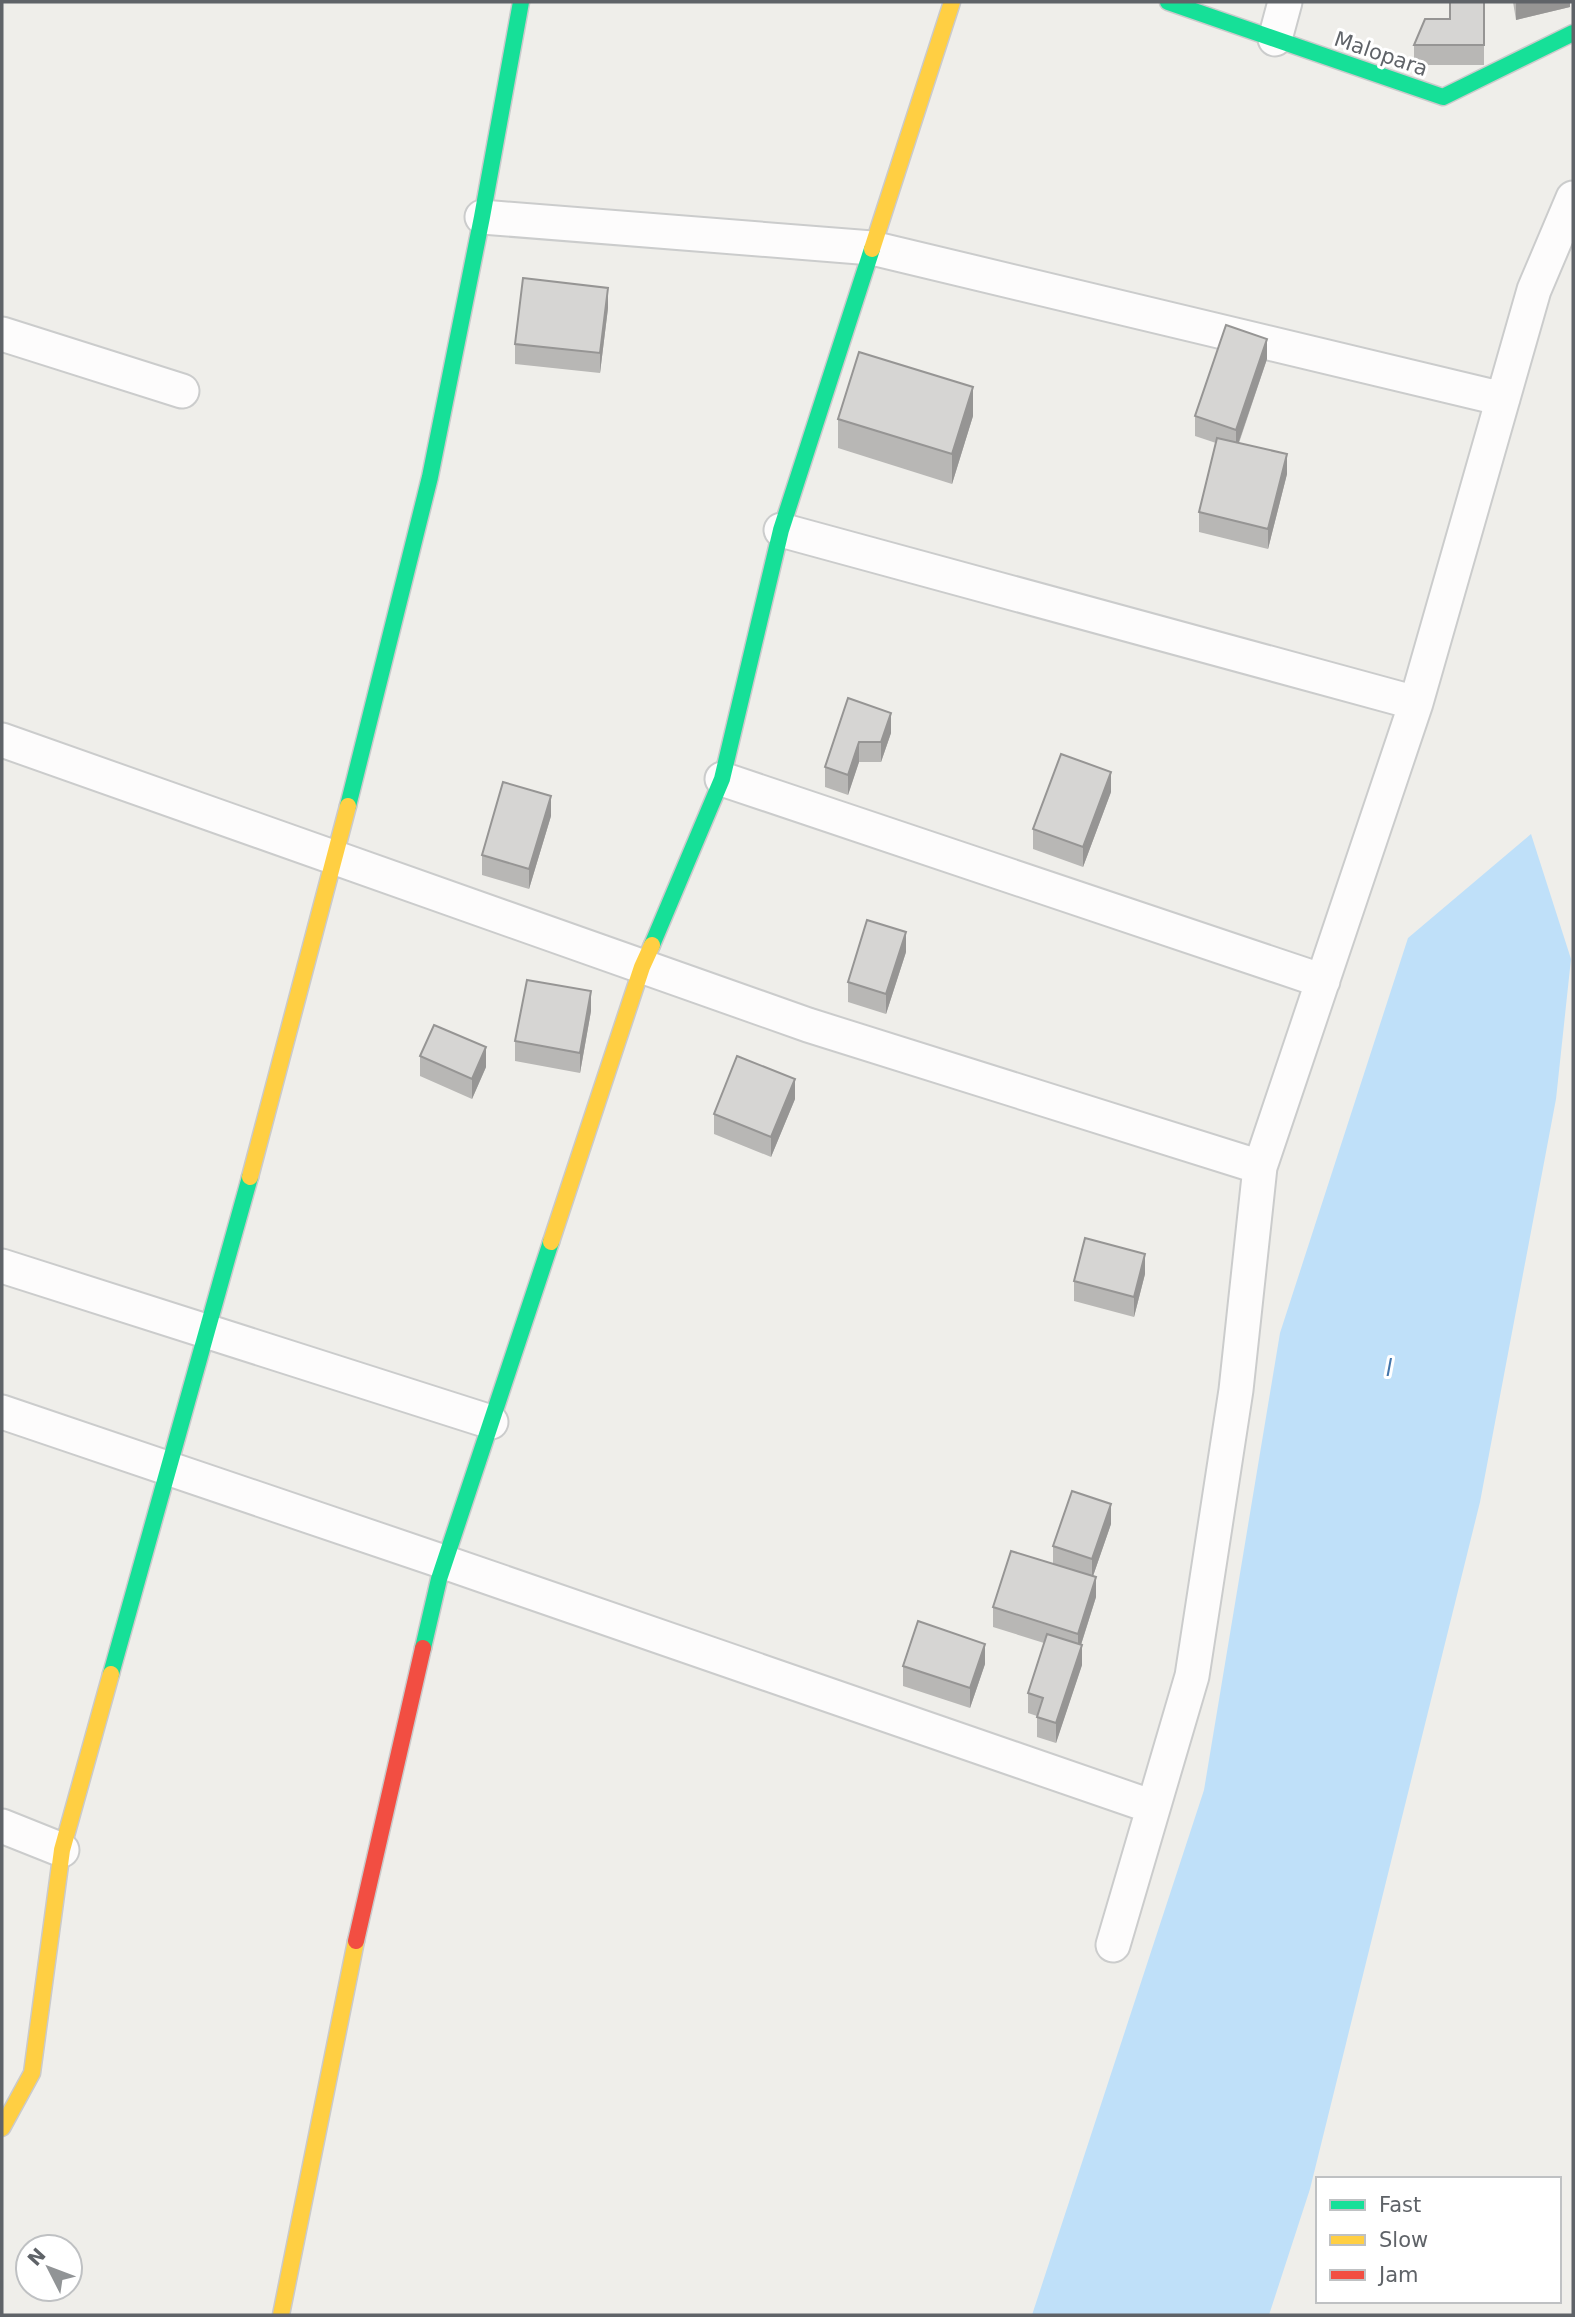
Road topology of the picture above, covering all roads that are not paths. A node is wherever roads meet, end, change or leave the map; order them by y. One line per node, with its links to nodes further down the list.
1 (521, 2): 8 (street)
2 (953, 2): 9 (street)
3 (1168, 2): 6 (street, Malopara)
4 (1284, 2): 6 (street)
5 (1573, 33): 6 (street, Malopara)
6 (1275, 39)
7 (1573, 198): 12 (street)
8 (482, 217): 9 (street); 17 (street)
9 (872, 248): 12 (street); 13 (street)
10 (2, 334): 11 (street)
11 (182, 391)
12 (1503, 399): 14 (street)
13 (781, 530): 14 (street); 16 (street)
14 (1416, 704): 19 (street)
15 (2, 740): 17 (street)
16 (722, 779): 18 (street); 19 (street)
17 (335, 859): 18 (street); 22 (street)
18 (642, 967): 20 (street); 24 (street)
19 (1323, 981): 20 (street)
20 (1261, 1167): 27 (street)
21 (2, 1266): 22 (street)
22 (208, 1332): 24 (street); 25 (street)
23 (2, 1412): 25 (street)
24 (491, 1422): 26 (street)
25 (168, 1468): 26 (street); 29 (street)
26 (444, 1562): 27 (street); 32 (street)
27 (1153, 1807): 30 (street)
28 (2, 1826): 29 (street)
29 (62, 1850): 31 (street)
30 (1113, 1945)
31 (2, 2128)
32 (281, 2315)

